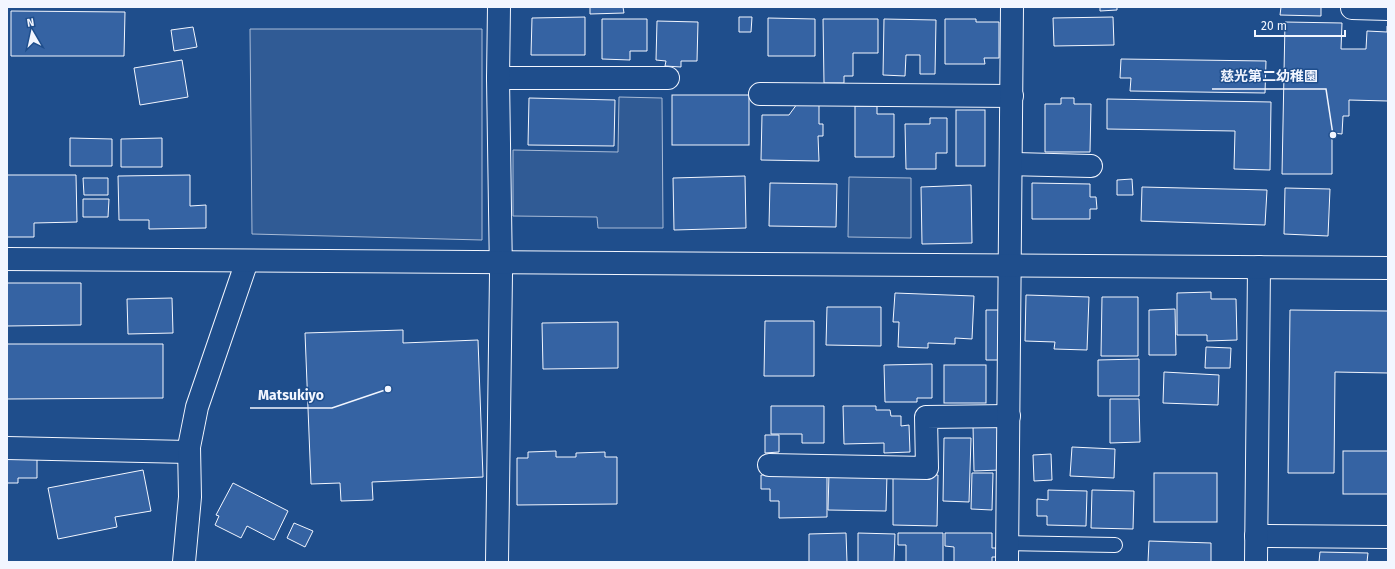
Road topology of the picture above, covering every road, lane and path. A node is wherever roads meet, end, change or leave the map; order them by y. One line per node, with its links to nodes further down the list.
1 (498, 7): 5 (street)
2 (1012, 7): 8 (street)
3 (1352, 7): 4 (street)
4 (1388, 9)
5 (498, 78): 6 (street); 13 (street)
6 (668, 78)
7 (760, 94): 8 (street)
8 (1012, 96): 9 (street)
9 (1011, 164): 10 (street); 14 (street)
10 (1091, 166)
11 (7, 260): 12 (street)
12 (247, 261): 13 (street); 19 (street)
13 (500, 262): 14 (street); 26 (street)
14 (1011, 266): 15 (street); 17 (street)
15 (1259, 267): 16 (street); 21 (street)
16 (1388, 268)
17 (1009, 416): 20 (street); 24 (street)
18 (7, 448): 19 (street)
19 (188, 452): 25 (street)
20 (769, 465)
21 (1256, 536): 22 (street); 27 (street)
22 (1388, 537)
23 (1115, 544): 24 (lane)
24 (1007, 553)
25 (184, 562)
26 (497, 562)
27 (1256, 562)

